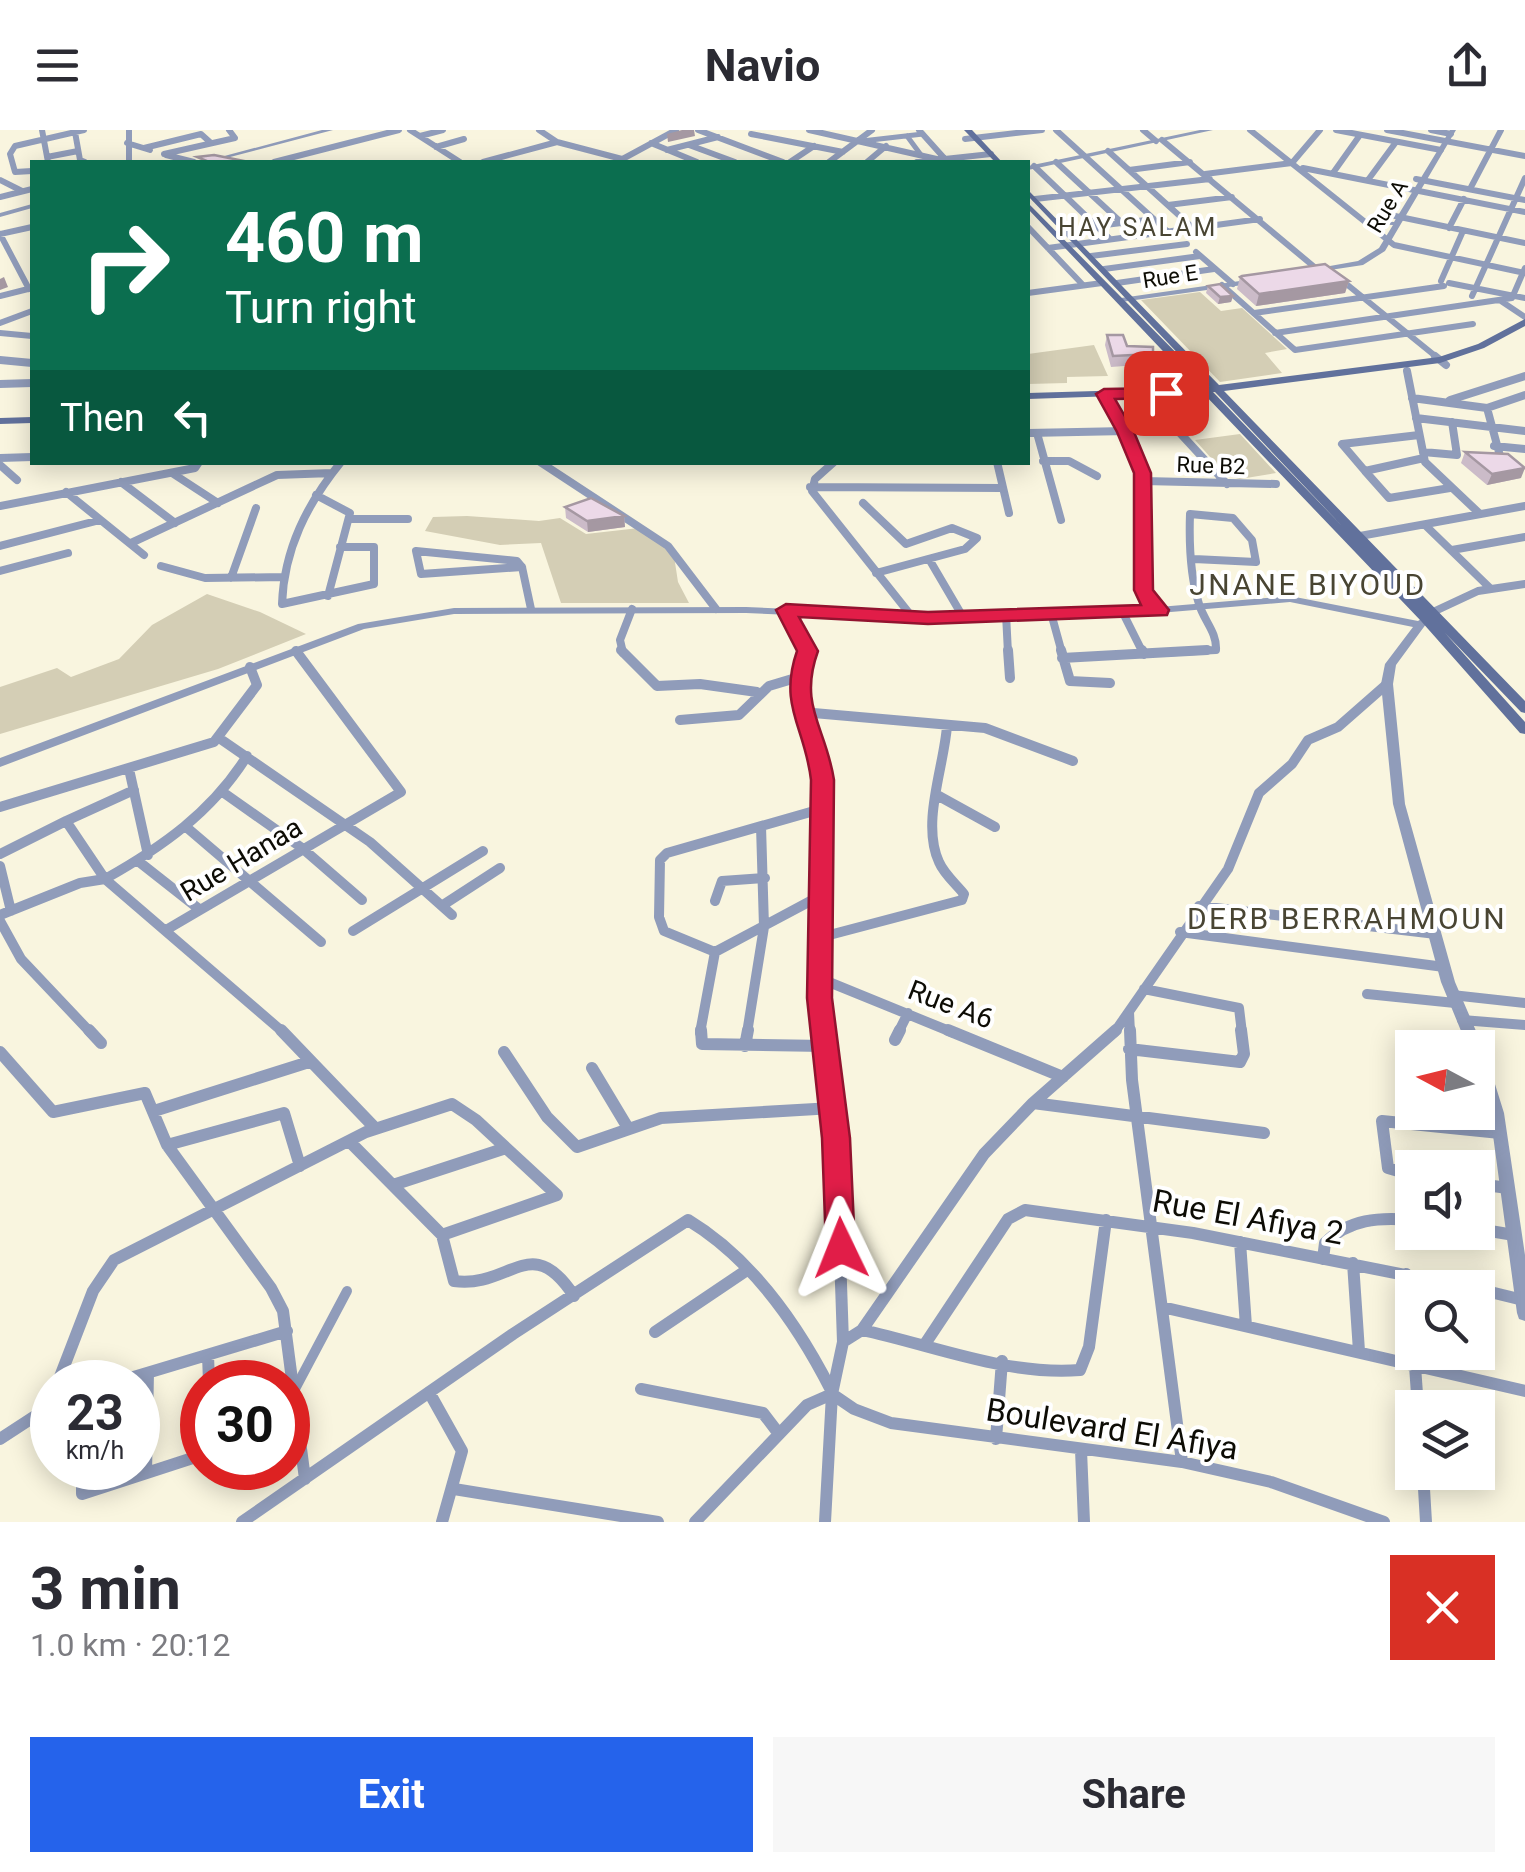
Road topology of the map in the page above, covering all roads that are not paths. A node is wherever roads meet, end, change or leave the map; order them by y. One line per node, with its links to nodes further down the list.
1 (84, 130): 27 (street)
2 (129, 130): 45 (street)
3 (172, 130): 39 (street)
4 (229, 130): 46 (street)
5 (330, 130): 30 (street)
6 (399, 130): 74 (street)
7 (410, 130): 35 (street)
8 (443, 130): 35 (street)
9 (539, 130): 43 (street)
10 (676, 130): 47 (street)
11 (698, 130): 37 (street)
12 (793, 130): 40 (street)
13 (809, 130): 41 (street)
14 (871, 130): 41 (street)
15 (956, 130): 32 (main road)
16 (1042, 130): 26 (street)
17 (1056, 130): 64 (street)
18 (1143, 130): 42 (street)
19 (1210, 130): 42 (street)
20 (1250, 130): 88 (street)
21 (1320, 130): 88 (street)
22 (1336, 130): 33 (street)
23 (1386, 130): 34 (street)
24 (1431, 130): 34 (street)
25 (1501, 130): 56 (street)
26 (1015, 131): 32 (street)
27 (75, 132): 31 (street); 57 (street)
28 (754, 132): 40 (street); 48 (street)
29 (921, 132): 36 (street); 85 (street)
30 (301, 133): 67 (street)
31 (43, 134): 61 (street); 68 (street)
32 (969, 135): 66 (main road)
33 (1360, 135): 44 (street); 92 (street)
34 (1447, 135): 55 (street, Rue A); 56 (street)
35 (420, 136): 52 (street)
36 (908, 136): 41 (street); 63 (street)
37 (718, 137): 48 (street); 49 (street)
38 (464, 138): 52 (street)
39 (180, 139): 46 (street); 53 (street)
40 (780, 139): 50 (street)
41 (860, 140): 51 (street); 59 (street)
42 (1159, 140): 58 (street); 87 (street)
43 (557, 142): 76 (street); 77 (street)
44 (1396, 142): 55 (street); 97 (street)
45 (127, 143): 53 (street); 70 (street)
46 (210, 143): 62 (street)
47 (651, 143): 54 (street); 78 (street)
48 (737, 144): 81 (street)
49 (689, 145): 54 (street); 80 (street)
50 (814, 146): 59 (street); 82 (street)
51 (886, 146): 63 (street); 84 (street)
52 (436, 147): 75 (street)
53 (144, 148): 62 (street)
54 (667, 150): 79 (street)
55 (1438, 150): 95 (street, Rue A)
56 (1490, 150): 65 (street); 100 (street)
57 (78, 151): 68 (street); 69 (street)
58 (1108, 151): 64 (street); 90 (street)
59 (842, 152): 83 (street)
60 (0, 154): 61 (street)
61 (10, 154): 91 (street)
62 (164, 154): 71 (street)
63 (922, 154): 85 (street)
64 (1085, 156): 86 (street); 99 (street)
65 (1525, 156)
66 (986, 157): 85 (street)
67 (216, 159): 72 (street); 73 (street)
68 (48, 160)
69 (84, 160)
70 (130, 160)
71 (186, 160)
72 (212, 160)
73 (221, 160)
74 (282, 160)
75 (457, 160)
76 (490, 160)
77 (616, 160)
78 (621, 160)
79 (692, 160)
80 (729, 160)
81 (781, 160)
82 (790, 160)
83 (832, 160)
84 (869, 160)
85 (943, 160)
86 (1056, 162): 89 (street); 104 (street)
87 (1190, 162): 90 (street); 93 (street)
88 (1294, 165): 92 (street); 93 (street); 122 (street)
89 (1031, 167): 105 (street)
90 (1129, 170): 98 (street)
91 (30, 171)
92 (1333, 173): 97 (street)
93 (1208, 176): 98 (street); 106 (street)
94 (1525, 178): 109 (street)
95 (1420, 179): 100 (street); 102 (street, Rue A)
96 (0, 180): 103 (street)
97 (1368, 180): 102 (street)
98 (1146, 186): 99 (street); 112 (street)
99 (1121, 189): 104 (street); 118 (street)
100 (1470, 189): 109 (street)
101 (30, 190): 103 (street)
102 (1415, 190): 110 (street); 120 (street, Rue A)
103 (23, 192): 107 (street)
104 (1089, 193): 105 (street); 123 (street)
105 (1065, 196): 108 (street); 126 (street)
106 (1232, 196): 112 (street); 119 (street)
107 (0, 197)
108 (1030, 198): 117 (main road); 121 (main road)
109 (1516, 198): 111 (street); 114 (street)
110 (1464, 200): 114 (street); 129 (street)
111 (1525, 200)
112 (1168, 205): 128 (street)
113 (30, 207): 116 (street)
114 (1510, 209): 115 (street); 133 (street)
115 (1525, 212)
116 (0, 215)
117 (1055, 219): 121 (street); 137 (main road)
118 (1154, 219): 123 (street); 130 (street)
119 (1260, 219): 128 (street); 146 (street)
120 (1396, 219): 122 (street); 129 (street); 134 (street, Rue A)
121 (1042, 221): 124 (street); 139 (main road)
122 (1369, 222): 134 (street)
123 (1122, 223): 126 (street)
124 (1030, 224)
125 (30, 226): 132 (street)
126 (1097, 226): 135 (street)
127 (1030, 227): 140 (street)
128 (1193, 228): 130 (street)
129 (1449, 228): 131 (street)
130 (1170, 231): 135 (street); 138 (street)
131 (1463, 231): 133 (street); 143 (street)
132 (0, 234): 157 (street)
133 (1498, 237): 136 (street); 144 (street)
134 (1387, 238): 143 (street); 146 (street, Rue A)
135 (1110, 239): 137 (street)
136 (1525, 243)
137 (1080, 244): 139 (street); 141 (main road)
138 (1187, 244): 141 (street); 142 (street)
139 (1068, 246): 140 (street); 151 (main road)
140 (1048, 248): 155 (street)
141 (1091, 256): 147 (main road)
142 (1200, 256): 145 (street); 147 (street)
143 (1450, 257): 144 (street); 154 (street)
144 (1484, 265): 148 (street); 159 (street)
145 (1214, 269): 152 (street); 153 (street)
146 (1325, 269): 149 (street); 164 (street)
147 (1104, 270): 152 (main road)
148 (1524, 271): 161 (street)
149 (1302, 273)
150 (1271, 279): 153 (street, Rue E)
151 (1102, 283): 155 (street); 165 (main road)
152 (1117, 283): 163 (main road)
153 (1233, 284): 156 (street, Rue E)
154 (1446, 284): 159 (street); 164 (street)
155 (1082, 285): 158 (street)
156 (1222, 286): 163 (street, Rue E); 168 (street)
157 (30, 288): 160 (street)
158 (1030, 292)
159 (1473, 292): 161 (street); 167 (street)
160 (0, 296)
161 (1514, 296): 162 (street); 166 (street)
162 (1525, 298)
163 (1132, 299): 165 (street, Rue E); 187 (main road)
164 (1365, 299): 168 (street); 170 (street)
165 (1118, 300): 187 (main road)
166 (1501, 300): 167 (street); 171 (street)
167 (1482, 303): 170 (street)
168 (1254, 313): 174 (street)
169 (30, 314): 172 (street)
170 (1387, 317): 174 (street); 177 (street)
171 (1525, 321): 180 (main road)
172 (0, 322)
173 (1473, 324): 177 (street)
174 (1275, 332): 177 (street)
175 (1525, 333): 180 (main road)
176 (0, 334): 178 (street)
177 (1407, 334): 180 (street)
178 (30, 336)
179 (0, 360): 181 (street)
180 (1443, 362): 182 (main road); 184 (main road)
181 (30, 363)
182 (1407, 371): 184 (main road); 192 (street)
183 (1525, 376): 193 (street)
184 (1294, 382): 187 (main road)
185 (30, 383): 186 (street)
186 (0, 384)
187 (1209, 392): 188 (main road); 247 (main road); 277 (main road)
188 (1143, 393): 189 (main road); 198 (street)
189 (1104, 394): 190 (main road); 203 (street)
190 (1030, 396)
191 (1525, 396): 194 (street)
192 (1412, 398): 193 (street); 195 (street)
193 (1444, 402): 194 (street)
194 (1487, 408): 201 (street)
195 (1416, 418): 199 (street); 205 (street)
196 (30, 420): 197 (main road)
197 (0, 421)
198 (1169, 422): 200 (street); 227 (street)
199 (1452, 422): 201 (street); 209 (street)
200 (1142, 424)
201 (1489, 426): 202 (street); 206 (street)
202 (1525, 431)
203 (1126, 432): 204 (street); 225 (street)
204 (1032, 433): 214 (street)
205 (1419, 435): 208 (street); 220 (street)
206 (1494, 446): 207 (street); 212 (street)
207 (1525, 449)
208 (1423, 455): 209 (street); 220 (street); 231 (street)
209 (1458, 455): 210 (street)
210 (1471, 456)
211 (30, 457): 213 (street)
212 (1484, 458)
213 (0, 461): 224 (street)
214 (1043, 461): 223 (street); 244 (street)
215 (197, 465): 222 (street)
216 (338, 465): 221 (street)
217 (545, 465): 269 (street)
218 (831, 465): 229 (street)
219 (998, 465): 230 (street)
220 (1364, 471): 231 (street)
221 (332, 472): 233 (street); 234 (street)
222 (172, 473): 226 (street); 234 (street)
223 (1097, 476)
224 (17, 480)
225 (1144, 481): 227 (street, Rue B2); 271 (street)
226 (121, 482): 232 (street); 245 (street)
227 (1226, 484): 228 (street, Rue B2)
228 (1276, 484)
229 (810, 488): 230 (street); 260 (street)
230 (1002, 488): 239 (street)
231 (1450, 488): 240 (street)
232 (66, 492): 236 (street); 243 (street)
233 (316, 495): 241 (street); 261 (street)
234 (218, 503): 245 (street)
235 (863, 503): 255 (street)
236 (0, 506)
237 (1525, 506): 240 (street)
238 (256, 508): 262 (street)
239 (1008, 513)
240 (1480, 514): 246 (street)
241 (350, 519): 242 (street); 251 (street)
242 (408, 519)
243 (100, 520): 249 (street); 250 (street)
244 (1061, 520)
245 (175, 523): 249 (street)
246 (1425, 525): 247 (street); 252 (street)
247 (1360, 536): 277 (main road)
248 (1524, 538): 252 (street)
249 (131, 543): 254 (street)
250 (0, 546)
251 (340, 547): 265 (street); 265 (street)
252 (1452, 550): 264 (street)
253 (68, 553): 259 (street)
254 (144, 555)
255 (929, 559): 260 (street); 275 (street)
256 (1194, 559): 256 (street); 266 (street)
257 (162, 566): 262 (street)
258 (522, 567): 258 (street); 267 (street)
259 (0, 570)
260 (876, 572): 276 (street)
261 (285, 576): 262 (street); 265 (street)
262 (231, 578)
263 (1525, 584): 264 (street)
264 (1491, 589): 277 (street)
265 (328, 596)
266 (1200, 606): 271 (street); 277 (street); 279 (street)
267 (531, 609): 268 (street); 278 (street)
268 (632, 609): 269 (street); 286 (street)
269 (716, 609): 270 (street)
270 (786, 610): 276 (street); 282 (street)
271 (1160, 610): 273 (street)
272 (1050, 613): 273 (street); 274 (street); 280 (street)
273 (1123, 613): 279 (street)
274 (1006, 614): 275 (street); 283 (street)
275 (964, 617): 276 (street)
276 (912, 618)
277 (1426, 618): 285 (street); 287 (main road); 291 (main road)
278 (296, 651): 281 (street); 303 (street, Rue Hanaa)
279 (1144, 654): 280 (street)
280 (1062, 658): 284 (street)
281 (250, 667): 292 (street); 295 (street)
282 (798, 676): 286 (street); 288 (street)
283 (1010, 678)
284 (1110, 683)
285 (1387, 684): 321 (street); 329 (street)
286 (757, 692): 289 (street)
287 (1525, 709)
288 (802, 712): 290 (street); 301 (street)
289 (680, 720)
290 (947, 726): 294 (street); 299 (street)
291 (1525, 730)
292 (219, 738): 293 (street); 296 (street)
293 (246, 756): 298 (street); 303 (street)
294 (1072, 761)
295 (0, 763)
296 (130, 769): 297 (street); 300 (street)
297 (134, 790): 302 (street); 310 (street)
298 (224, 792): 304 (street); 307 (street)
299 (936, 796): 306 (street); 330 (street)
300 (0, 807)
301 (822, 809): 305 (street); 317 (street)
302 (66, 821): 309 (street); 315 (street, Rue Hanaa)
303 (348, 824): 307 (street, Rue Hanaa); 316 (street)
304 (185, 826): 310 (street); 314 (street)
305 (761, 826): 313 (street); 332 (street)
306 (995, 828)
307 (302, 848): 314 (street, Rue Hanaa); 318 (street)
308 (483, 852): 316 (street)
309 (0, 854)
310 (143, 858): 315 (street); 322 (street)
311 (0, 866): 324 (street)
312 (500, 868): 320 (street)
313 (764, 878): 319 (street); 325 (street)
314 (250, 879): 322 (street, Rue Hanaa); 331 (street)
315 (106, 880): 324 (street); 326 (street, Rue Hanaa)
316 (427, 889): 320 (street); 327 (street)
317 (818, 897): 325 (street); 330 (street)
318 (362, 900)
319 (715, 901)
320 (442, 905): 323 (street)
321 (1200, 906): 328 (street); 329 (street)
322 (199, 909): 326 (street, Rue Hanaa)
323 (452, 915)
324 (4, 916): 345 (street)
325 (764, 927): 332 (street); 346 (street)
326 (166, 930): 351 (street)
327 (353, 931)
328 (1180, 932): 333 (street); 335 (street)
329 (1436, 934): 333 (street)
330 (818, 938): 334 (street)
331 (321, 942)
332 (716, 952): 346 (street)
333 (1444, 967): 337 (street)
334 (820, 978): 340 (street, Rue A6); 347 (street)
335 (1144, 989): 339 (street); 348 (street)
336 (1366, 994): 337 (street)
337 (1454, 999): 338 (street); 341 (street)
338 (1525, 1003)
339 (1129, 1010): 348 (street); 353 (street)
340 (908, 1014): 344 (street); 353 (street, Rue A6)
341 (1462, 1020): 342 (street); 343 (street)
342 (1525, 1025)
343 (1467, 1030)
344 (894, 1040)
345 (101, 1044)
346 (745, 1046): 347 (street)
347 (824, 1046): 355 (street)
348 (1129, 1050): 358 (street)
349 (0, 1052): 356 (street)
350 (504, 1052): 360 (street)
351 (309, 1062): 356 (street); 359 (street)
352 (592, 1068): 360 (street)
353 (1063, 1077): 354 (street)
354 (1034, 1104): 358 (street); 389 (street)
355 (833, 1108): 360 (street); 392 (street)
356 (154, 1110): 364 (street)
357 (1495, 1115): 361 (street)
358 (1136, 1118): 362 (street); 374 (street)
359 (375, 1128): 363 (street); 365 (street)
360 (628, 1128)
361 (1500, 1132): 367 (street); 370 (street)
362 (1264, 1134)
363 (349, 1141): 366 (street); 368 (street)
364 (166, 1144): 366 (street); 371 (street)
365 (506, 1148): 368 (street); 376 (street)
366 (300, 1166): 371 (street)
367 (1395, 1170)
368 (393, 1185): 376 (street)
369 (1495, 1186): 370 (street)
370 (1508, 1188): 377 (street)
371 (213, 1212): 390 (street); 397 (street)
372 (1395, 1219): 379 (street)
373 (1106, 1220): 374 (street, Rue El Afiya 2); 393 (street, Rue El Afiya 2); 401 (street)
374 (1150, 1226): 378 (street, Rue El Afiya 2); 387 (street)
375 (1495, 1232): 377 (street)
376 (442, 1235): 384 (street)
377 (1514, 1235): 386 (street)
378 (1240, 1242): 379 (street, Rue El Afiya 2); 388 (street)
379 (1323, 1258): 380 (street, Rue El Afiya 2)
380 (1353, 1264): 382 (street, Rue El Afiya 2); 394 (street)
381 (746, 1270): 384 (street); 391 (street); 407 (street)
382 (1395, 1272)
383 (347, 1291): 400 (street)
384 (574, 1296): 405 (street)
385 (1495, 1296): 386 (street, Rue El Afiya 2)
386 (1524, 1306)
387 (1162, 1307): 388 (street); 413 (street)
388 (1246, 1326): 394 (street)
389 (862, 1330): 392 (street); 393 (street)
390 (287, 1331): 395 (street); 399 (street)
391 (655, 1332)
392 (843, 1342): 407 (street)
393 (925, 1344): 401 (street)
394 (1359, 1351): 396 (street)
395 (208, 1355): 398 (street); 402 (street)
396 (1395, 1356)
397 (66, 1360)
398 (208, 1360)
399 (290, 1360)
400 (310, 1360)
401 (1002, 1361): 410 (street)
402 (160, 1369)
403 (1454, 1370): 406 (street)
404 (641, 1389): 409 (street)
405 (429, 1392): 414 (street); 415 (street)
406 (1525, 1392)
407 (832, 1394): 409 (street); 410 (street, Boulevard El Afiya); 422 (street)
408 (30, 1419): 411 (street)
409 (780, 1434): 421 (street)
410 (996, 1439): 412 (street, Boulevard El Afiya)
411 (0, 1440)
412 (1081, 1450): 413 (street, Boulevard El Afiya); 423 (street)
413 (1182, 1462): 424 (street, Boulevard El Afiya)
414 (310, 1476)
415 (454, 1489): 419 (street); 420 (street)
416 (290, 1490): 418 (street)
417 (1424, 1490): 425 (street)
418 (247, 1520)
419 (442, 1522)
420 (658, 1522)
421 (694, 1522)
422 (825, 1522)
423 (1084, 1522)
424 (1384, 1522)
425 (1426, 1522)

